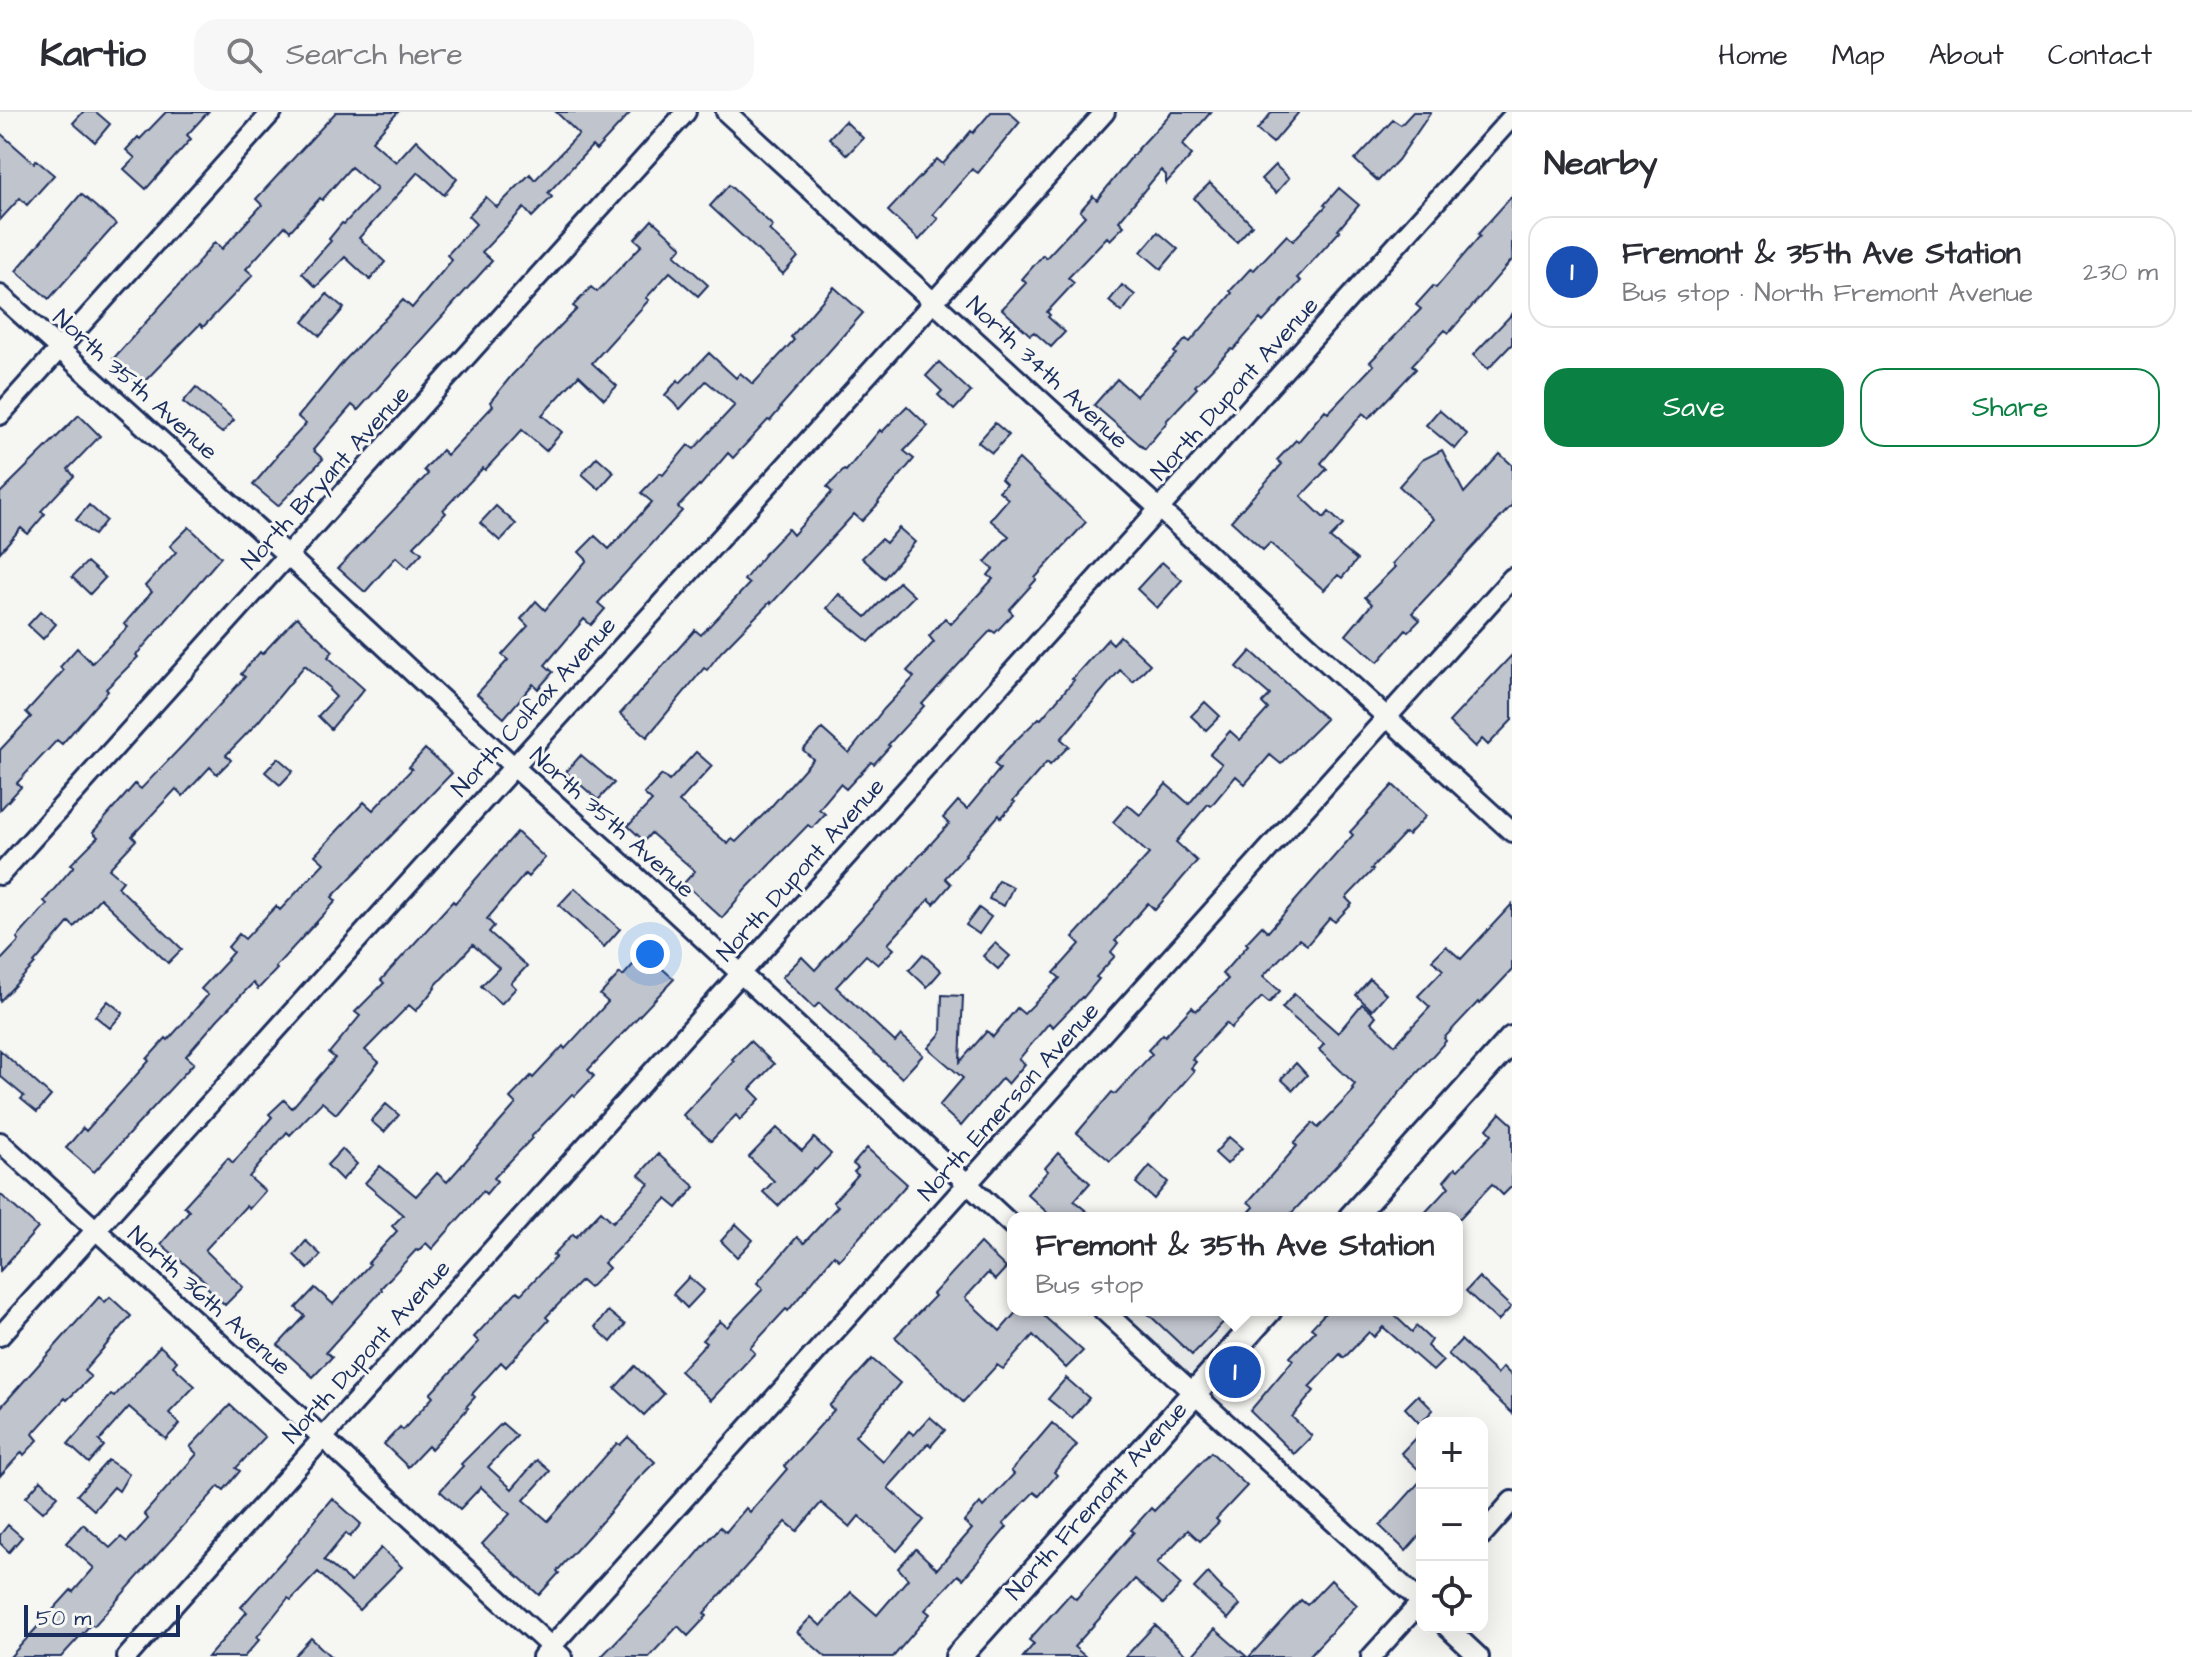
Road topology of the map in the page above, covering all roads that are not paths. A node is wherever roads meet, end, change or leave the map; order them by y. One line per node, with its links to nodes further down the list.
1 (272, 112): 8 (street)
2 (686, 112): 11 (street, North Bryant Avenue)
3 (726, 112): 7 (street, North 34th Avenue)
4 (1105, 112): 7 (street, North Colfax Avenue)
5 (1512, 117): 10 (street, North Dupont Avenue)
6 (0, 295): 8 (street, North 35th Avenue)
7 (934, 301): 10 (street, North 34th Avenue); 14 (street, North Colfax Avenue)
8 (59, 349): 9 (street); 11 (street, North 35th Avenue)
9 (0, 415)
10 (1159, 508): 13 (street, North 34th Avenue); 17 (street, North Dupont Avenue)
11 (288, 556): 14 (street, North 35th Avenue); 16 (street, North Bryant Avenue)
12 (1512, 578): 13 (street, North Emerson Avenue)
13 (1386, 717): 15 (street, North 34th Avenue); 20 (street, North Emerson Avenue)
14 (513, 766): 17 (street, North 35th Avenue); 23 (street, North Colfax Avenue)
15 (1512, 832)
16 (0, 875)
17 (741, 973): 20 (street, North 35th Avenue); 28 (street, North Dupont Avenue)
18 (1512, 1039): 21 (street)
19 (0, 1142): 23 (street, North 36th Avenue)
20 (968, 1184): 22 (street, North 35th Avenue); 34 (street, North Emerson Avenue)
21 (1356, 1212)
22 (1007, 1220)
23 (95, 1229): 26 (street, North Colfax Avenue); 28 (street, North 36th Avenue)
24 (1110, 1316): 27 (street)
25 (1264, 1316): 27 (street, North Fremont Avenue)
26 (0, 1336)
27 (1195, 1392): 31 (street); 36 (street, North Fremont Avenue)
28 (323, 1438): 34 (street, North 36th Avenue); 35 (street, North Dupont Avenue)
29 (1512, 1501): 30 (street)
30 (1488, 1528)
31 (1416, 1596)
32 (1416, 1608): 37 (street)
33 (1453, 1633): 38 (street)
34 (552, 1654)
35 (127, 1657)
36 (958, 1657)
37 (1371, 1657)
38 (1479, 1657)

